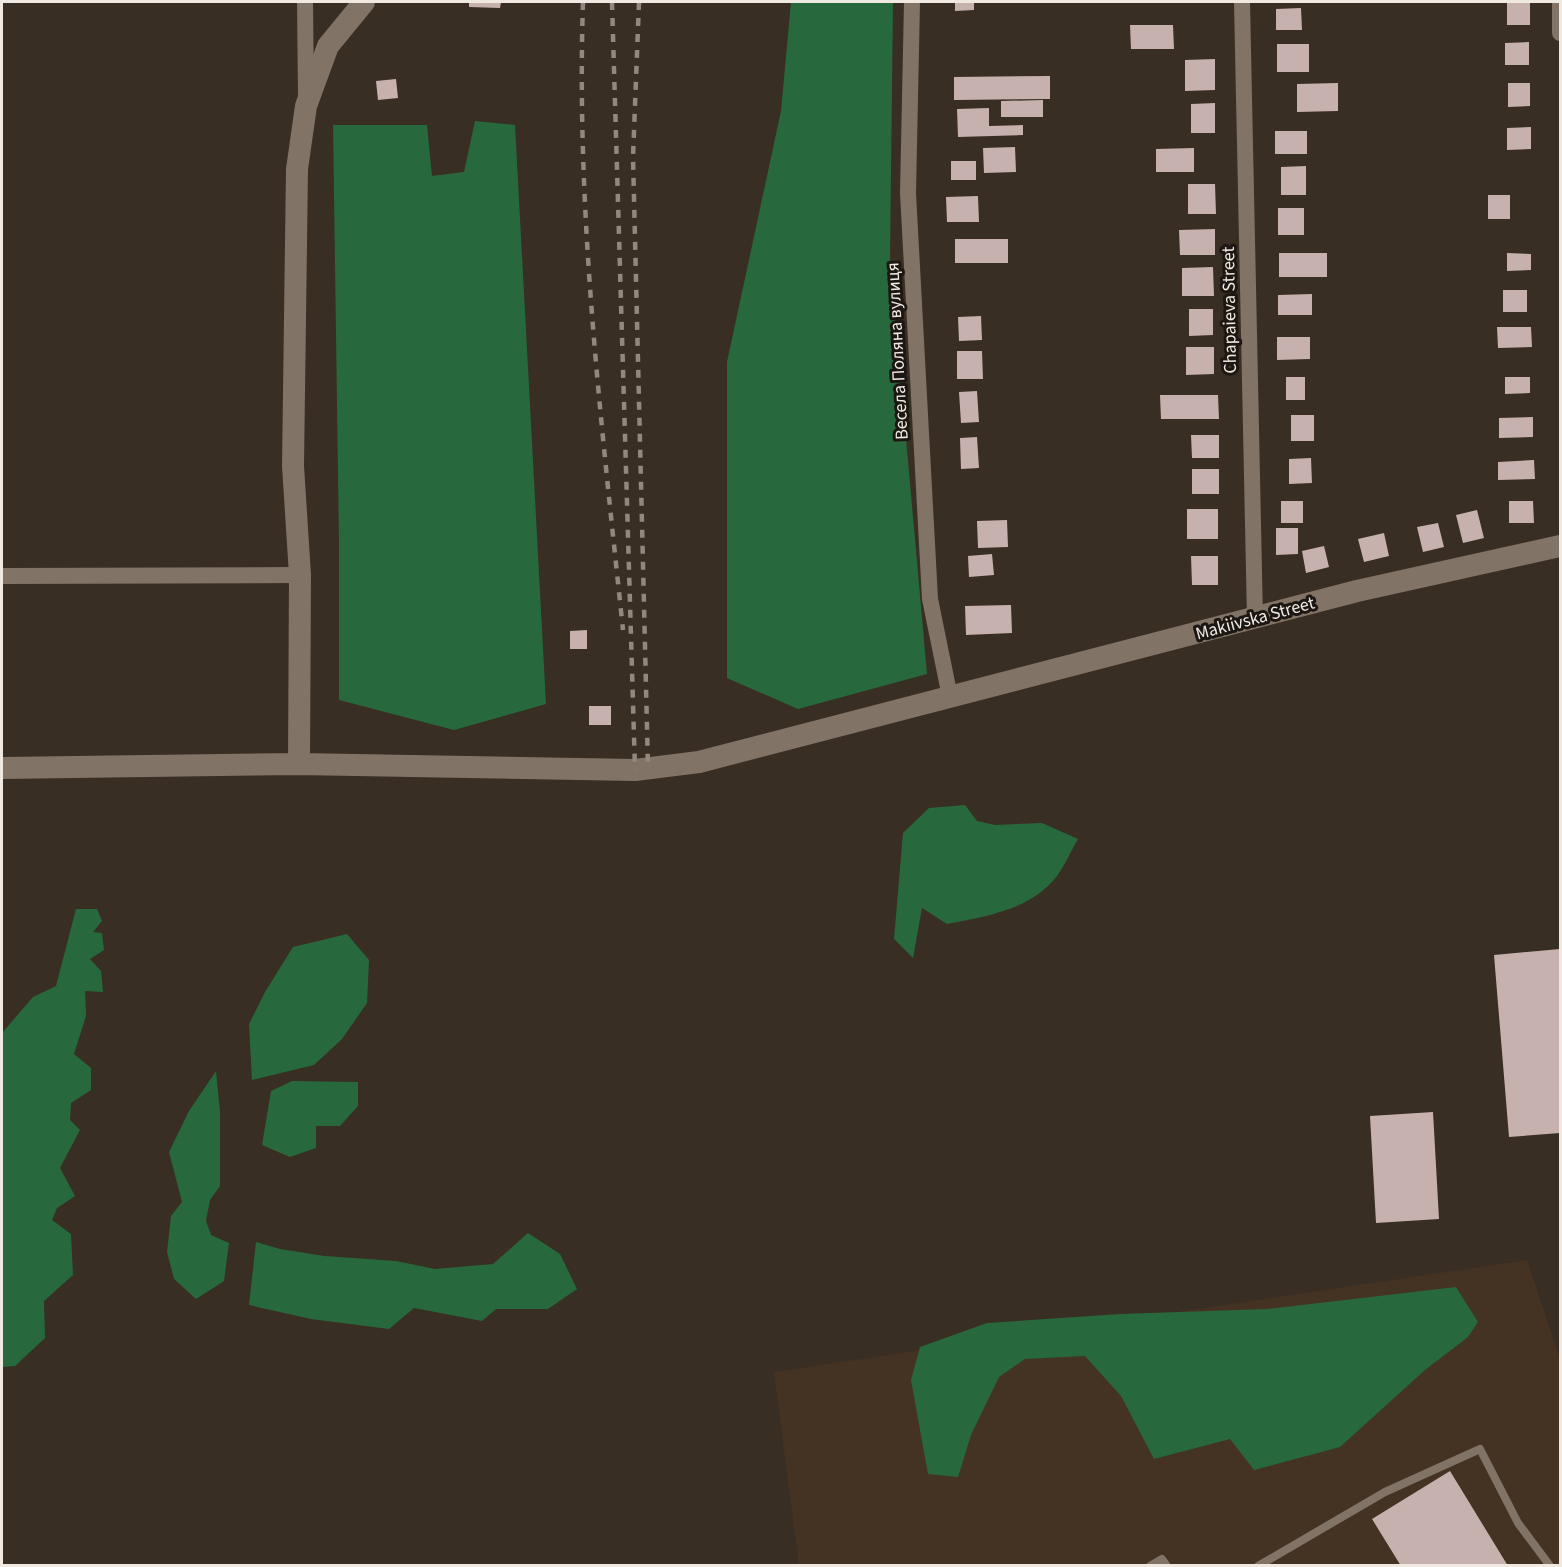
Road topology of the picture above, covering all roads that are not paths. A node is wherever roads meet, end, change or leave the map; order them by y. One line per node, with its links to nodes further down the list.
1 (305, 2): 7 (street)
2 (364, 2): 7 (main road)
3 (912, 2): 12 (street, Весела Поляна вулиця)
4 (1242, 2): 11 (street, Chapaieva Street)
5 (1560, 2): 6 (street)
6 (1560, 33)
7 (306, 106): 9 (main road)
8 (1560, 546): 11 (main road, Makiivska Street)
9 (300, 575): 10 (street); 13 (main road)
10 (2, 576)
11 (1255, 619): 12 (main road, Makiivska Street)
12 (950, 697): 13 (main road, Makiivska Street)
13 (299, 764): 14 (main road, Makiivska Street)
14 (2, 768)
15 (1150, 1566): 16 (lane)
16 (1167, 1566)
17 (1258, 1566): 18 (lane)
18 (1550, 1566)

